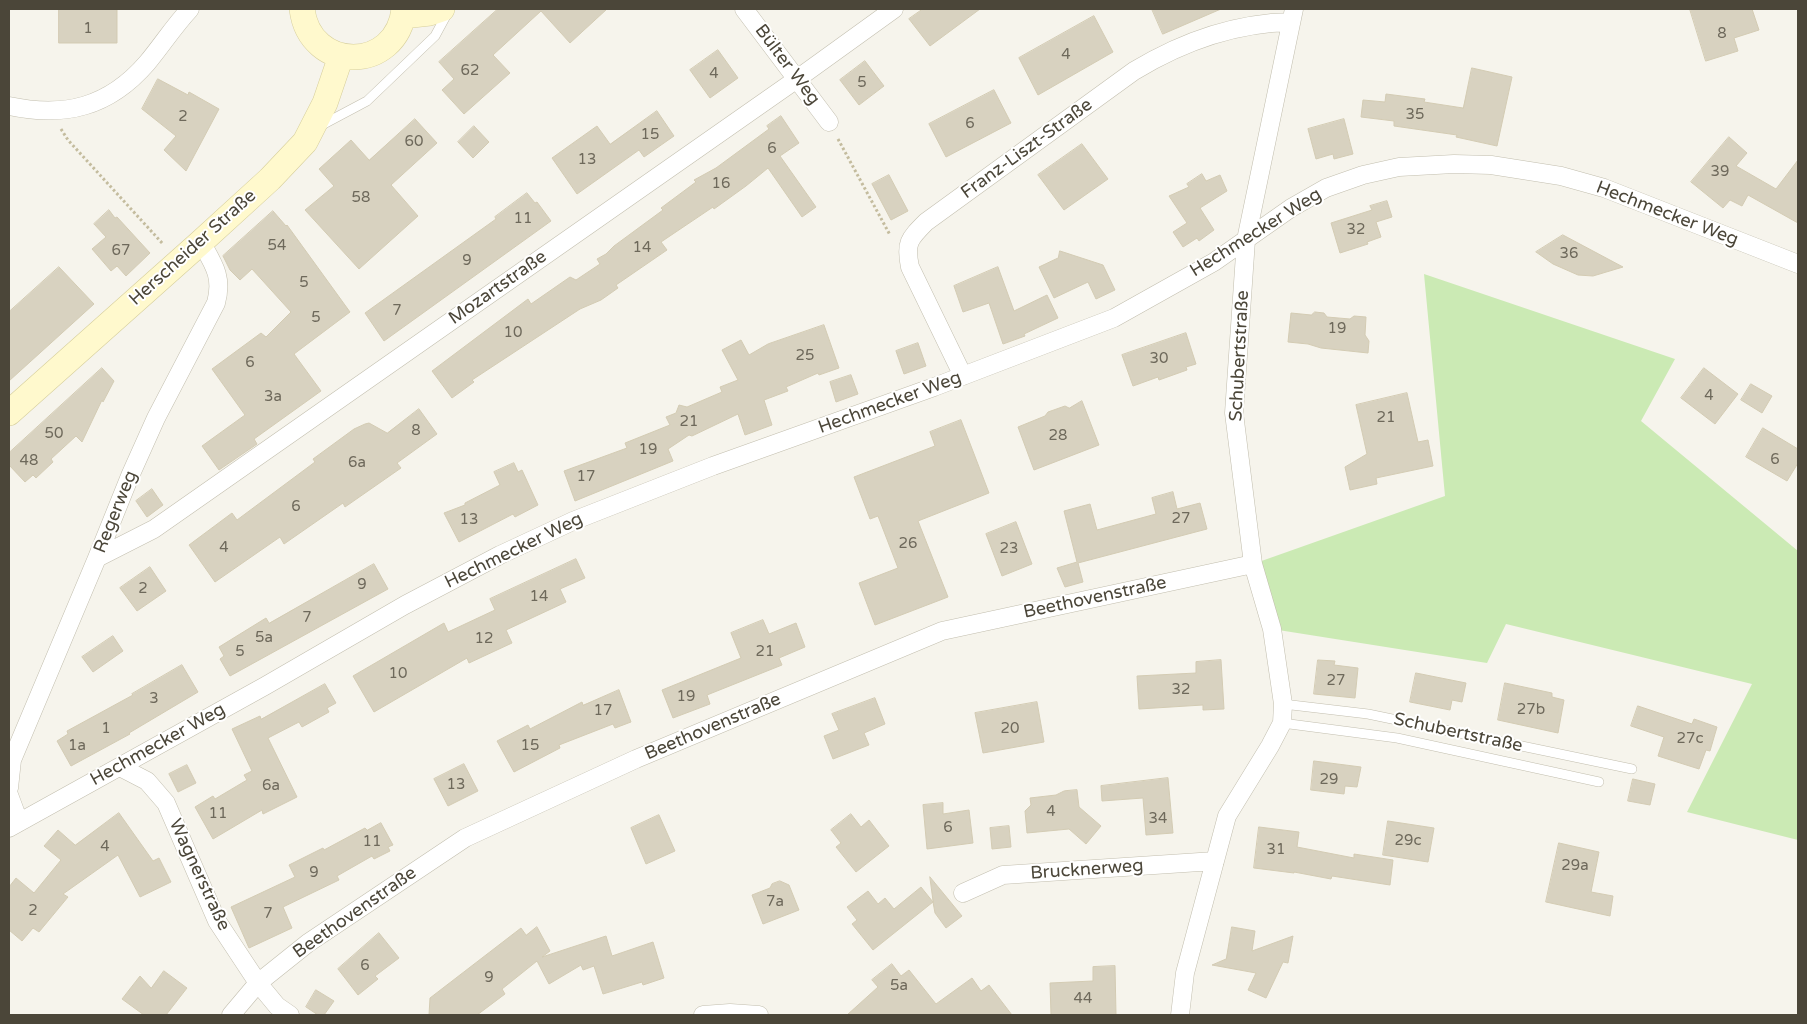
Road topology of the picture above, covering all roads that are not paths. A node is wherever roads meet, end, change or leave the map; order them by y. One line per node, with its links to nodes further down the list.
1 (190, 9): 11 (street)
2 (302, 9): 9 (main road)
3 (442, 9): 7 (main road)
4 (450, 9): 13 (lane)
5 (744, 9): 10 (street, Bülter Weg)
6 (894, 9): 10 (street, Mozartstraße)
7 (403, 12): 9 (main road)
8 (1292, 16): 14 (street, Schubertstraße); 17 (street, Franz-Liszt-Straße)
9 (341, 56): 13 (main road, Herscheider Straße)
10 (797, 79): 12 (street, Bülter Weg); 19 (street, Mozartstraße)
11 (9, 106)
12 (829, 122)
13 (313, 129): 15 (main road, Herscheider Straße)
14 (1246, 240): 16 (street, Hechmecker Weg); 17 (street, Hechmecker Weg); 20 (street, Schubertstraße)
15 (201, 242): 18 (main road, Herscheider Straße); 19 (street, Regerweg)
16 (1798, 264)
17 (963, 376): 23 (street, Hechmecker Weg)
18 (9, 413)
19 (97, 558): 26 (street, Regerweg)
20 (1253, 564): 21 (street, Schubertstraße); 31 (street, Beethovenstraße)
21 (1282, 704): 22 (street, Schubertstraße); 24 (lane, Schubertstraße)
22 (1282, 723): 25 (lane, Schubertstraße); 29 (street, Schubertstraße)
23 (120, 767): 28 (street, Hechmecker Weg); 31 (street, Wagnerstraße)
24 (1632, 769)
25 (1600, 782)
26 (9, 788)
27 (9, 795): 28 (street)
28 (14, 825)
29 (1215, 861): 30 (street, Brucknerweg); 36 (street, Schubertstraße)
30 (963, 893)
31 (258, 983): 32 (street, Beethovenstraße); 33 (street, Wagnerstraße)
32 (231, 1015)
33 (290, 1015)
34 (702, 1015): 35 (street)
35 (759, 1015)
36 (1180, 1015)

